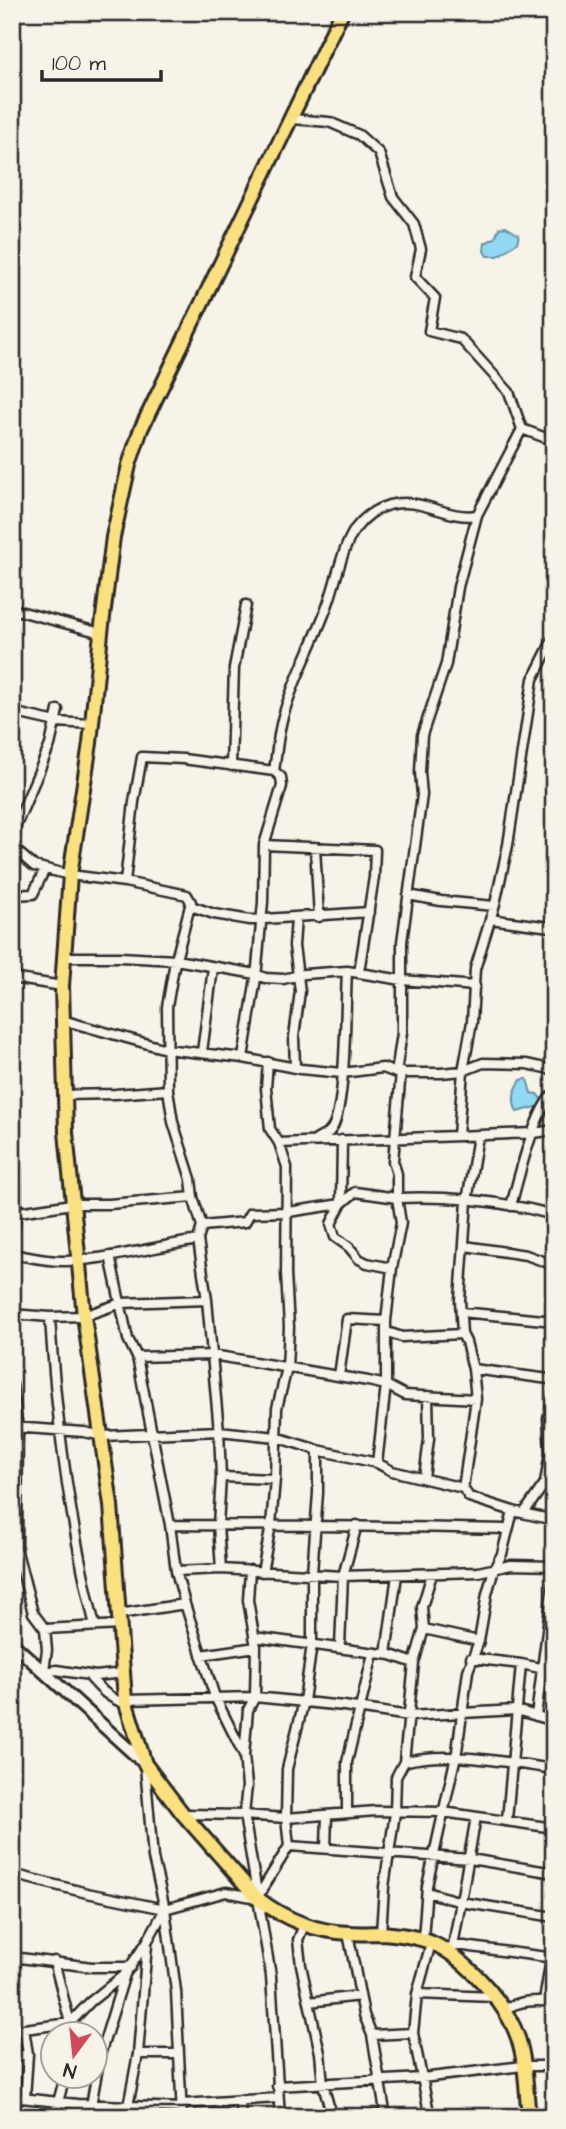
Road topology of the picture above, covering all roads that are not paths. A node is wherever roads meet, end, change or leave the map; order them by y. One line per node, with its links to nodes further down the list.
1 (342, 12): 2 (main road)
2 (292, 119): 3 (street); 8 (main road)
3 (522, 429): 4 (street); 5 (street)
4 (554, 441)
5 (477, 515): 15 (street); 24 (street)
6 (246, 605): 14 (street)
7 (12, 609): 8 (street)
8 (101, 633): 13 (main road)
9 (554, 637): 26 (street)
10 (58, 710): 12 (street)
11 (12, 712): 12 (street)
12 (56, 722): 13 (street); 16 (street)
13 (92, 724): 21 (main road)
14 (231, 766): 15 (street); 22 (street)
15 (274, 771): 17 (street)
16 (12, 835)
17 (264, 845): 19 (street); 30 (street)
18 (12, 847): 20 (street)
19 (315, 847): 27 (street); 29 (street)
20 (45, 869): 21 (street); 23 (street)
21 (70, 875): 22 (street); 33 (main road)
22 (125, 882): 25 (street)
23 (12, 895)
24 (408, 895): 26 (street); 41 (street)
25 (191, 905): 30 (street); 34 (street)
26 (494, 906): 32 (street)
27 (369, 912): 29 (street); 37 (street)
28 (554, 916): 32 (street)
29 (319, 917): 31 (street)
30 (261, 918): 31 (street); 38 (street)
31 (296, 918): 39 (street)
32 (491, 919): 43 (street)
33 (62, 957): 34 (street); 42 (main road)
34 (176, 960): 35 (street); 45 (street)
35 (213, 968): 38 (street); 46 (street)
36 (346, 971): 37 (street); 39 (street); 53 (street)
37 (359, 972): 41 (street)
38 (256, 974): 39 (street); 47 (street)
39 (299, 976): 49 (street)
40 (12, 978): 42 (street)
41 (402, 980): 43 (street); 52 (street)
42 (62, 986): 44 (main road)
43 (475, 986): 51 (street)
44 (62, 1020): 45 (street); 56 (main road)
45 (166, 1049): 46 (street); 54 (street)
46 (202, 1052): 47 (street)
47 (243, 1058): 48 (street)
48 (268, 1062): 49 (street); 65 (street)
49 (295, 1067): 53 (street)
50 (554, 1070): 51 (street)
51 (463, 1071): 52 (street); 60 (street)
52 (398, 1072): 53 (street); 62 (street)
53 (342, 1073): 64 (street)
54 (168, 1090): 56 (street); 66 (street)
55 (554, 1093): 59 (street)
56 (64, 1095): 69 (main road)
57 (554, 1130): 59 (street)
58 (12, 1133): 73 (street)
59 (534, 1133): 61 (street); 71 (street)
60 (458, 1135): 61 (street); 62 (street)
61 (478, 1136): 68 (street)
62 (394, 1137): 63 (street); 67 (street)
63 (342, 1140): 64 (street); 70 (street)
64 (314, 1141): 65 (street)
65 (279, 1143): 72 (street)
66 (193, 1197): 69 (street); 75 (street)
67 (397, 1198): 68 (street); 70 (street); 83 (street)
68 (467, 1200): 71 (street); 78 (street)
69 (72, 1204): 73 (street); 81 (main road)
70 (341, 1204): 72 (street); 83 (street)
71 (511, 1206): 74 (street)
72 (288, 1212): 75 (street); 96 (street)
73 (14, 1213): 77 (street)
74 (554, 1215)
75 (202, 1226): 76 (street)
76 (198, 1240): 80 (street); 84 (street)
77 (12, 1242)
78 (465, 1246): 82 (street); 86 (street)
79 (12, 1254): 81 (street)
80 (110, 1256): 81 (street); 85 (street)
81 (78, 1260): 88 (main road)
82 (554, 1265)
83 (392, 1268): 90 (street)
84 (207, 1300): 85 (street); 94 (street)
85 (121, 1303): 88 (street); 95 (street)
86 (461, 1312): 91 (street); 93 (street)
87 (12, 1314): 89 (street)
88 (84, 1316): 89 (street); 109 (main road)
89 (50, 1317): 106 (street)
90 (386, 1321): 92 (street); 98 (street)
91 (554, 1321)
92 (387, 1332): 93 (street); 101 (street)
93 (462, 1334): 97 (street)
94 (212, 1355): 95 (street); 96 (street); 107 (street)
95 (137, 1357): 108 (street)
96 (287, 1368): 98 (street); 110 (street)
97 (473, 1369): 99 (street); 104 (street)
98 (339, 1376): 101 (street)
99 (554, 1382)
100 (12, 1385): 105 (street)
101 (386, 1385): 103 (street); 113 (street)
102 (554, 1393): 112 (street)
103 (428, 1396): 104 (street); 116 (street)
104 (476, 1399): 118 (street)
105 (15, 1428): 106 (street); 114 (street)
106 (60, 1430): 109 (street); 141 (street)
107 (219, 1431): 108 (street); 110 (street); 115 (street)
108 (152, 1433): 109 (street); 122 (street)
109 (103, 1436): 140 (main road)
110 (276, 1437): 111 (street); 117 (street)
111 (318, 1450): 113 (street); 126 (street)
112 (552, 1453): 120 (street)
113 (377, 1463): 116 (street)
114 (15, 1467): 142 (street)
115 (221, 1477): 117 (street); 123 (street)
116 (424, 1478): 118 (street)
117 (275, 1479): 124 (street)
118 (463, 1488): 119 (street)
119 (513, 1511): 120 (street); 127 (street)
120 (524, 1513): 121 (street)
121 (554, 1520)
122 (170, 1525): 123 (street); 132 (street)
123 (218, 1525): 124 (street); 129 (street)
124 (271, 1525): 126 (street); 133 (street)
125 (357, 1525): 126 (street); 127 (street); 137 (street)
126 (317, 1527): 134 (street)
127 (507, 1530): 130 (street)
128 (554, 1566): 130 (street)
129 (221, 1569): 131 (street); 132 (street)
130 (494, 1569): 136 (street); 145 (street)
131 (250, 1570): 133 (street); 144 (street)
132 (177, 1571): 139 (street)
133 (262, 1572): 134 (street)
134 (312, 1573): 137 (street); 147 (street)
135 (397, 1574): 136 (street); 137 (street); 151 (street)
136 (432, 1574): 143 (street)
137 (343, 1576): 149 (street)
138 (554, 1576): 156 (street)
139 (185, 1604): 140 (street); 152 (street)
140 (120, 1619): 141 (street); 159 (main road)
141 (95, 1626): 142 (street)
142 (45, 1629): 157 (street)
143 (424, 1629): 145 (street); 154 (street)
144 (254, 1637): 147 (street); 148 (street)
145 (479, 1641): 153 (street)
146 (12, 1643): 157 (street)
147 (312, 1644): 149 (street); 163 (street)
148 (256, 1647): 152 (street); 162 (street)
149 (340, 1647): 150 (street)
150 (373, 1654): 151 (street); 165 (street)
151 (386, 1654): 154 (street)
152 (201, 1655): 161 (street)
153 (471, 1658): 155 (street); 167 (street)
154 (414, 1663): 168 (street)
155 (521, 1664): 156 (street); 166 (street)
156 (543, 1669): 158 (street); 169 (street)
157 (45, 1671): 160 (street); 174 (street)
158 (554, 1671)
159 (123, 1672): 160 (street); 164 (main road)
160 (88, 1675): 164 (street)
161 (215, 1697): 162 (street); 164 (street); 171 (street)
162 (255, 1697): 163 (street); 171 (street)
163 (304, 1701): 165 (street); 184 (street)
164 (125, 1702): 174 (main road)
165 (360, 1709): 168 (street); 177 (street)
166 (516, 1710): 167 (street); 169 (street); 175 (street)
167 (463, 1713): 168 (street); 172 (street)
168 (409, 1716): 173 (street)
169 (536, 1716): 170 (street)
170 (554, 1721)
171 (244, 1755): 181 (street)
172 (456, 1757): 173 (street); 175 (street); 178 (street)
173 (404, 1762): 179 (street)
174 (145, 1764): 180 (main road); 197 (street)
175 (512, 1764): 176 (street); 185 (street)
176 (554, 1769)
177 (347, 1812): 179 (street); 182 (street)
178 (443, 1812): 179 (street); 183 (street); 190 (street)
179 (395, 1813): 189 (street)
180 (183, 1814): 181 (street); 195 (main road)
181 (244, 1815): 184 (street); 195 (street)
182 (327, 1815): 184 (street); 188 (street)
183 (477, 1817): 185 (street); 191 (street)
184 (286, 1818): 187 (street)
185 (507, 1820): 186 (street)
186 (554, 1828)
187 (289, 1846): 188 (street); 195 (street)
188 (326, 1848): 189 (street)
189 (388, 1853): 190 (street); 201 (street)
190 (434, 1857): 191 (street); 194 (street)
191 (470, 1859): 192 (street); 196 (street)
192 (554, 1872)
193 (12, 1874): 197 (street)
194 (426, 1892): 196 (street); 202 (street)
195 (257, 1898): 197 (street); 199 (main road); 230 (street)
196 (461, 1902): 198 (street); 205 (street)
197 (165, 1909): 204 (street); 223 (street)
198 (554, 1917)
199 (304, 1925): 200 (main road); 214 (street)
200 (348, 1933): 201 (main road); 211 (street)
201 (381, 1933): 202 (main road)
202 (427, 1941): 205 (main road); 210 (street)
203 (554, 1941): 207 (street)
204 (147, 1942): 209 (street); 222 (street)
205 (450, 1949): 207 (street); 212 (main road)
206 (12, 1957): 208 (street)
207 (552, 1958): 213 (street)
208 (54, 1961): 209 (street); 216 (street)
209 (128, 1971): 217 (street); 237 (street)
210 (417, 1994): 212 (street); 219 (street)
211 (359, 1996): 214 (street); 220 (street)
212 (494, 1997): 215 (main road)
213 (549, 2001): 215 (street)
214 (309, 2002): 229 (street)
215 (504, 2010): 225 (main road)
216 (69, 2021)
217 (72, 2021)
218 (38, 2027): 221 (street)
219 (413, 2033): 220 (street); 227 (street)
220 (372, 2035): 228 (street)
221 (28, 2054): 224 (street); 233 (street)
222 (138, 2054): 223 (street); 238 (street)
223 (178, 2054): 239 (street)
224 (12, 2057)
225 (523, 2066): 226 (street); 227 (street); 248 (main road)
226 (554, 2066)
227 (422, 2077): 228 (street); 247 (street)
228 (381, 2079): 229 (street); 241 (street)
229 (323, 2084): 230 (street); 240 (street)
230 (277, 2086): 234 (street)
231 (62, 2090): 236 (street)
232 (12, 2098): 233 (street)
233 (24, 2098): 236 (street)
234 (278, 2098): 235 (street); 246 (street)
235 (240, 2100): 239 (street); 245 (street)
236 (57, 2102): 237 (street); 242 (street)
237 (92, 2104): 238 (street); 243 (street)
238 (127, 2106): 239 (street); 244 (street)
239 (182, 2110)
240 (332, 2116): 241 (street)
241 (386, 2116)
242 (54, 2117)
243 (89, 2117)
244 (126, 2117)
245 (241, 2117)
246 (280, 2117)
247 (430, 2117)
248 (529, 2117)

